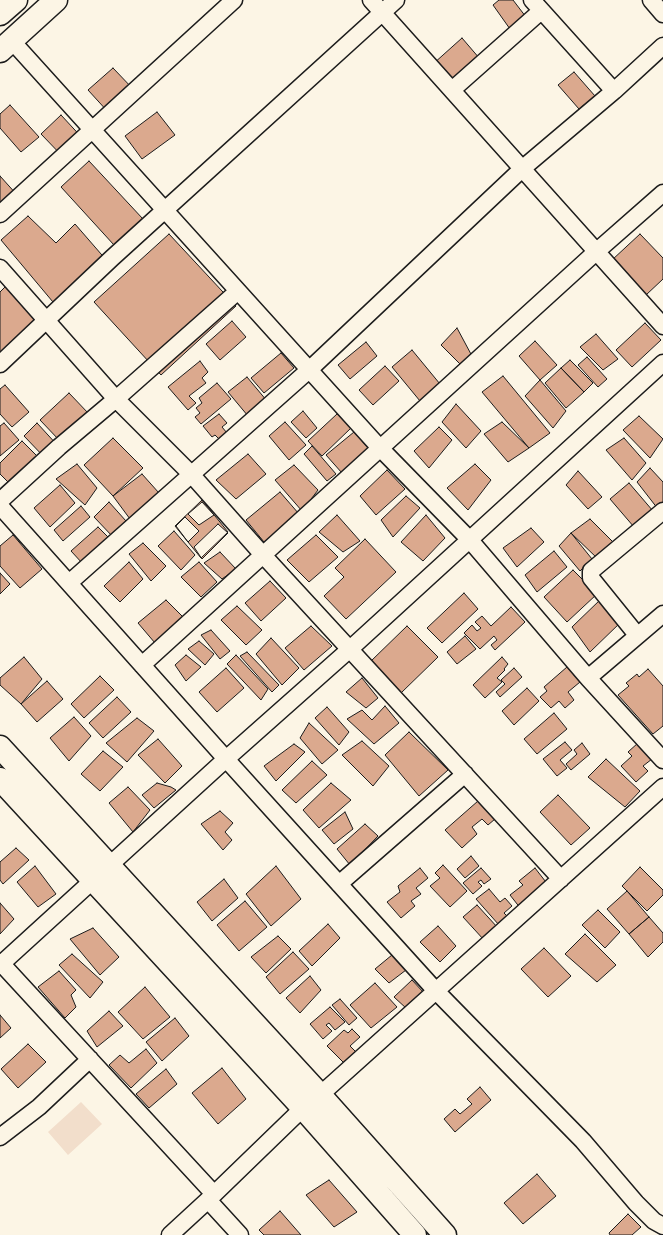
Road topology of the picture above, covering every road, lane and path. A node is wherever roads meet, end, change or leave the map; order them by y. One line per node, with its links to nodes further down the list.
1 (16, 0): 9 (street)
2 (56, 0): 11 (street)
3 (234, 0): 15 (street)
4 (371, 0): 8 (street)
5 (396, 0): 8 (street)
6 (651, 0): 10 (street)
7 (536, 5): 13 (street); 14 (street)
8 (382, 13): 13 (street); 18 (street)
9 (0, 14)
10 (663, 14)
11 (6, 46): 15 (street)
12 (663, 46): 14 (street)
13 (452, 90): 16 (street)
14 (614, 91): 16 (street)
15 (92, 129): 18 (street); 19 (street)
16 (523, 168): 20 (street); 27 (street)
17 (663, 193): 20 (street)
18 (165, 210): 22 (street); 23 (street)
19 (0, 214)
20 (597, 251): 24 (street); 29 (street)
21 (0, 268): 23 (street)
22 (238, 291): 27 (street); 28 (street)
23 (47, 321): 26 (street); 28 (street)
24 (663, 326)
25 (663, 363): 34 (street)
26 (0, 364)
27 (309, 370): 29 (street); 30 (street)
28 (116, 399): 30 (street); 31 (street)
29 (380, 448): 34 (street); 35 (street)
30 (191, 474): 35 (street); 36 (street)
31 (0, 501)
32 (0, 506): 36 (street)
33 (663, 510): 38 (street)
34 (469, 539): 39 (street); 41 (street)
35 (263, 555): 39 (street); 40 (street)
36 (69, 584): 40 (street)
37 (663, 614): 38 (street)
38 (637, 636): 41 (street)
39 (350, 649): 43 (street); 45 (street)
40 (142, 665): 43 (street)
41 (588, 678): 44 (street)
42 (0, 746): 48 (street)
43 (226, 759): 48 (street); 51 (street)
44 (663, 760)
45 (465, 774): 49 (street); 51 (street)
46 (0, 780): 50 (street)
47 (663, 787): 49 (street)
48 (110, 866): 50 (street); 55 (street)
49 (561, 879): 53 (street)
50 (93, 880): 52 (street); 56 (street)
51 (339, 884): 53 (street)
52 (1, 963): 54 (street)
53 (436, 991): 55 (street); 59 (street)
54 (90, 1059): 57 (street); 58 (street)
55 (320, 1095): 56 (street); 63 (street)
56 (303, 1108): 58 (street); 62 (street)
57 (0, 1137)
58 (211, 1197): 60 (street); 61 (street)
59 (663, 1226)
60 (170, 1235)
61 (240, 1235)
62 (415, 1235)
63 (445, 1235)

